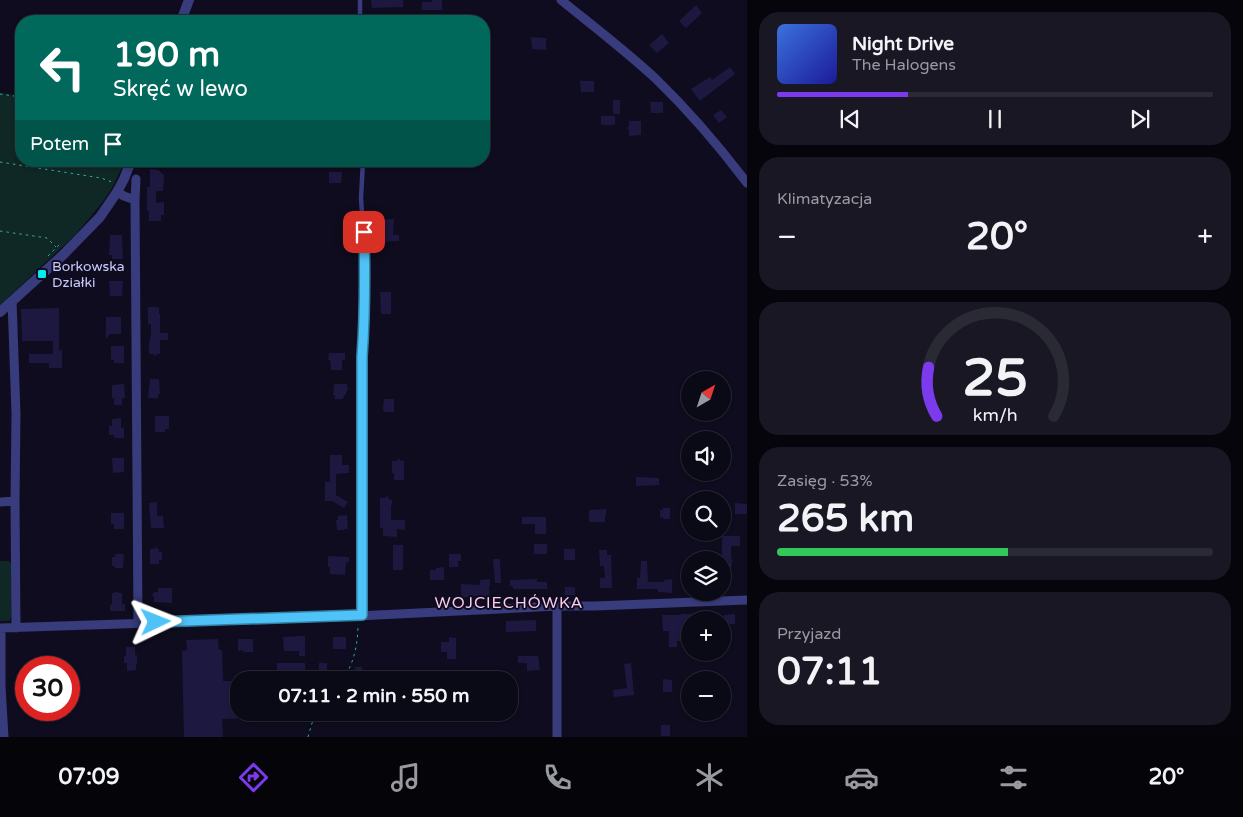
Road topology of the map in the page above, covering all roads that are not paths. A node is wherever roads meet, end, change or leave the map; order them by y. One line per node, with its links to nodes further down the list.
1 (189, 0): 4 (street)
2 (360, 0): 5 (lane)
3 (561, 0): 9 (street)
4 (183, 15)
5 (360, 15)
6 (128, 167): 10 (street)
7 (363, 167): 18 (lane)
8 (136, 179): 11 (street)
9 (747, 183)
10 (117, 192): 11 (street); 12 (street)
11 (135, 200): 19 (street)
12 (12, 301): 13 (street); 14 (street)
13 (0, 312)
14 (15, 501): 15 (street); 21 (street)
15 (0, 502)
16 (747, 600): 17 (street)
17 (557, 606): 18 (street); 23 (street)
18 (360, 615): 19 (street)
19 (138, 623): 21 (street)
20 (0, 628): 21 (street); 22 (street)
21 (16, 628)
22 (4, 737)
23 (557, 737)

